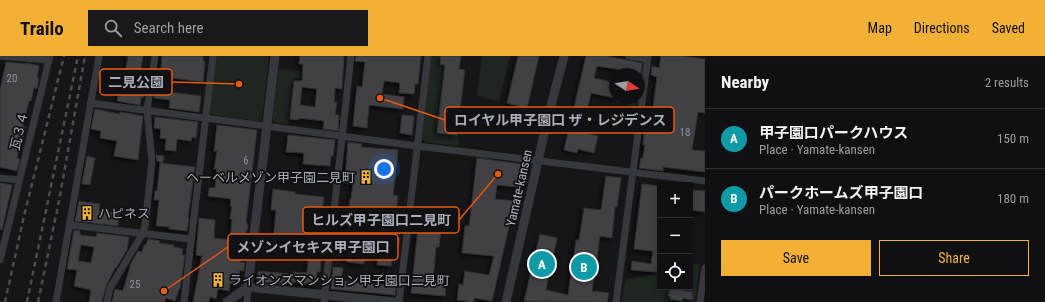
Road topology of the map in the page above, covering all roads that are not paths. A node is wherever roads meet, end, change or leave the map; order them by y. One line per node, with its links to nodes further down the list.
1 (0, 56): 10 (street)
2 (99, 56): 12 (street)
3 (155, 56): 13 (street)
4 (213, 56): 14 (street)
5 (275, 56): 15 (street)
6 (351, 56): 16 (street)
7 (428, 56): 17 (street)
8 (564, 56): 18 (street, Yamate-kansen)
9 (629, 56): 11 (street)
10 (50, 58): 21 (street, 瓦３４)
11 (647, 58): 19 (street)
12 (90, 102): 13 (street); 23 (street)
13 (147, 110): 14 (street); 24 (street)
14 (206, 118): 15 (street); 25 (street)
15 (267, 126): 16 (street); 28 (street)
16 (342, 136): 17 (street); 29 (street)
17 (417, 146): 18 (street); 36 (street)
18 (538, 161): 19 (street); 37 (street, Yamate-kansen)
19 (632, 173): 22 (street); 38 (street)
20 (0, 178): 21 (street)
21 (19, 180): 26 (street, 瓦３４)
22 (705, 181)
23 (70, 225): 24 (street); 30 (street)
24 (143, 234): 25 (street); 31 (street)
25 (191, 239): 32 (street)
26 (0, 260)
27 (705, 268): 39 (street)
28 (248, 287): 29 (street); 33 (street); 34 (street)
29 (324, 298): 35 (street)
30 (56, 302)
31 (107, 302)
32 (184, 302)
33 (227, 302)
34 (247, 302)
35 (395, 302)
36 (399, 302)
37 (506, 302)
38 (616, 302)
39 (700, 302)

